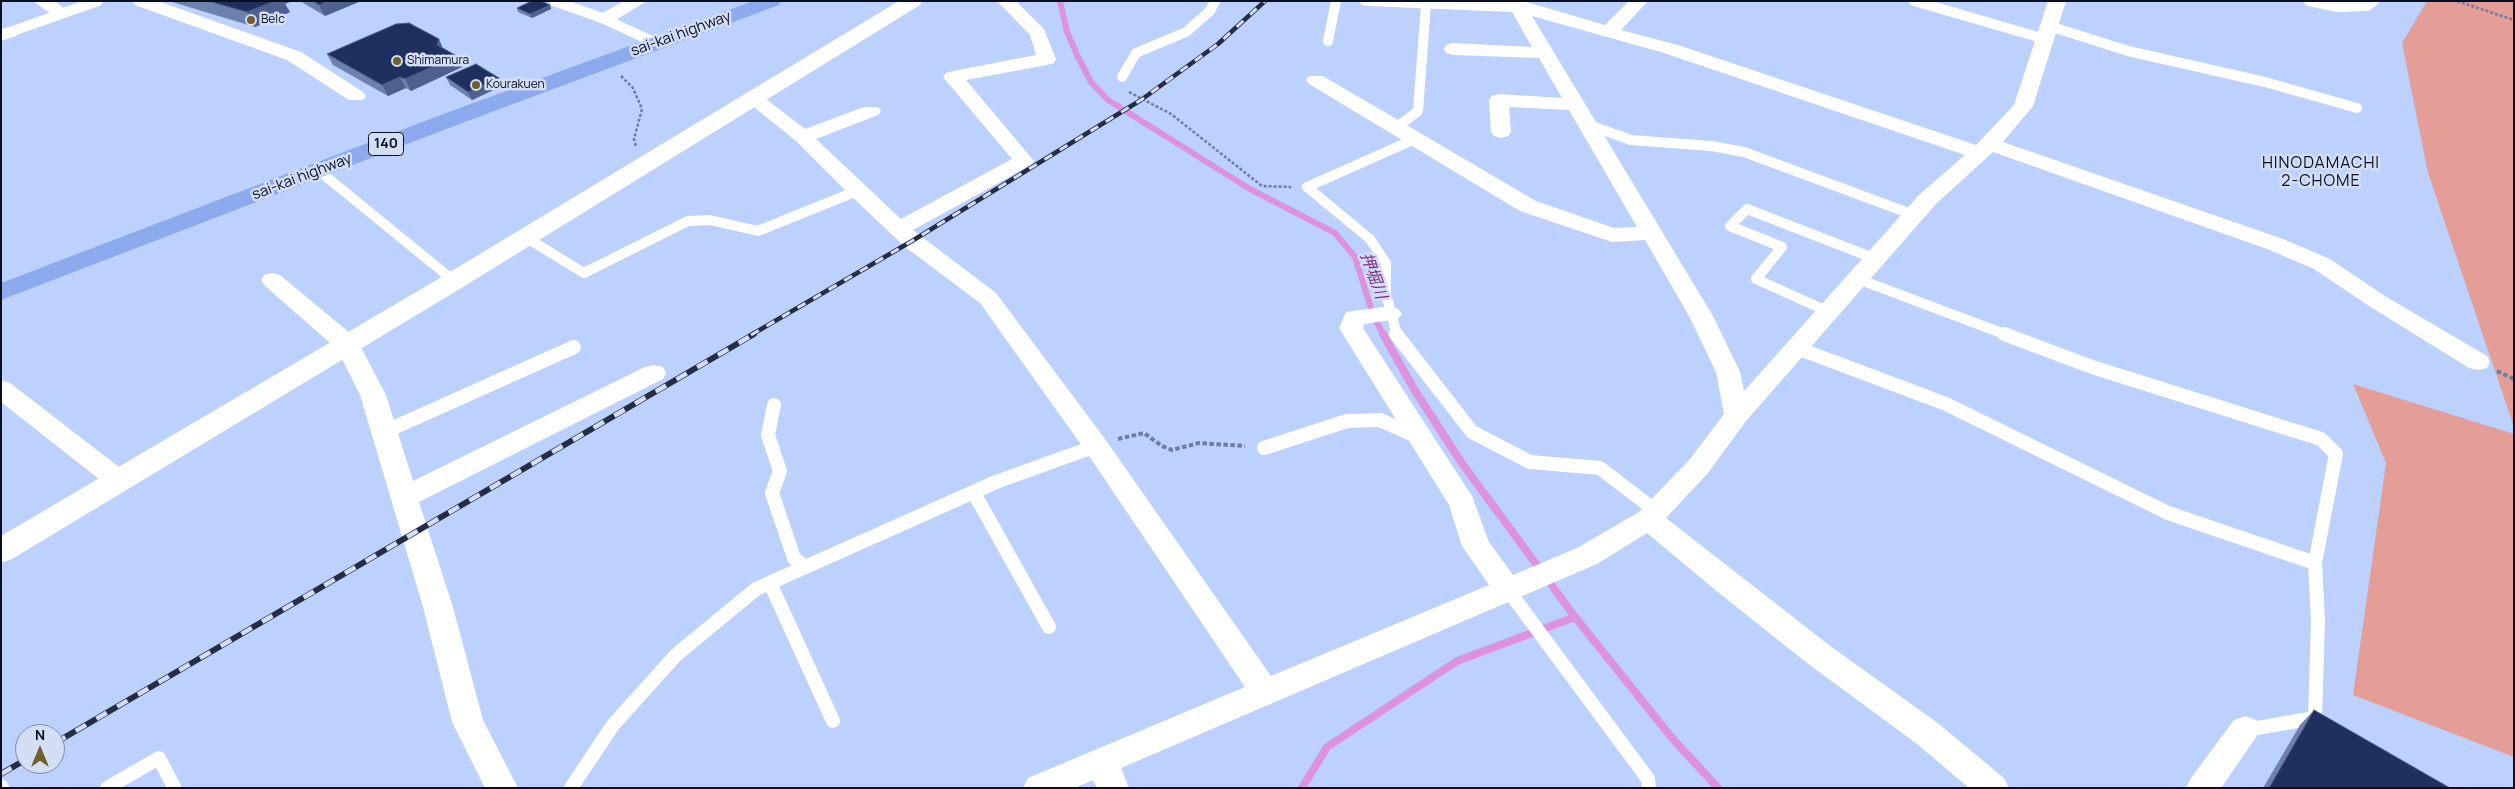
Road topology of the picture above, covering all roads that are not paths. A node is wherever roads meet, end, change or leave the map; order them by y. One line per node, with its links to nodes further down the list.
1 (42, 1): 19 (street)
2 (98, 1): 19 (lane)
3 (141, 1): 30 (street)
4 (554, 1): 20 (lane)
5 (638, 1): 20 (street)
6 (772, 1): 25 (highway, sai-kai highway / 140)
7 (913, 1): 31 (street)
8 (1006, 1): 43 (street)
9 (1215, 1): 28 (lane)
10 (1336, 1): 24 (lane)
11 (1368, 1): 17 (street)
12 (1639, 1): 21 (street)
13 (1914, 1): 22 (lane)
14 (2057, 1): 22 (street)
15 (2309, 1): 16 (lane)
16 (2374, 1)
17 (1426, 4): 18 (street); 35 (lane)
18 (1516, 4): 21 (street); 27 (street)
19 (61, 13): 23 (lane)
20 (605, 19): 25 (lane)
21 (1609, 32): 39 (street)
22 (2047, 33): 32 (lane); 39 (street)
23 (6, 34)
24 (1328, 41)
25 (656, 43): 40 (highway, sai-kai highway / 140)
26 (1453, 49): 27 (street)
27 (1545, 53): 34 (street)
28 (1122, 76)
29 (1316, 80): 35 (street)
30 (356, 96)
31 (754, 99): 37 (street); 45 (street)
32 (2357, 108)
33 (871, 111): 37 (street)
34 (1581, 114): 36 (street); 42 (lane); 44 (street)
35 (1396, 128): 38 (street)
36 (1501, 132)
37 (803, 137): 41 (street)
38 (1414, 139): 44 (street); 52 (lane)
39 (1984, 148): 42 (street); 56 (street)
40 (318, 170): 49 (lane); 50 (highway, sai-kai highway / 140)
41 (857, 192): 43 (street); 45 (lane)
42 (1914, 215): 46 (street)
43 (899, 229): 63 (street)
44 (1650, 233): 60 (street)
45 (525, 237): 49 (street)
46 (1876, 259): 47 (street); 51 (lane)
47 (1858, 279): 51 (street); 70 (lane)
48 (272, 280): 53 (street)
49 (454, 281): 53 (street)
50 (1, 292)
51 (1829, 312): 55 (street)
52 (1389, 314): 62 (street); 68 (lane)
53 (347, 344): 61 (street); 65 (street)
54 (574, 347): 61 (lane)
55 (1797, 348): 60 (street); 70 (lane)
56 (2478, 362)
57 (654, 372): 67 (street)
58 (1, 389): 65 (street)
59 (774, 405): 71 (lane)
60 (1737, 415): 68 (street)
61 (384, 432): 67 (street)
62 (1420, 438): 64 (lane); 73 (street)
63 (1096, 446): 66 (lane); 75 (street)
64 (1264, 448)
65 (118, 480): 69 (street)
66 (974, 493): 71 (lane); 74 (lane)
67 (403, 498): 81 (street)
68 (1652, 515): 73 (street); 85 (street)
69 (1, 551)
70 (2315, 563): 77 (lane)
71 (805, 567): 72 (lane)
72 (770, 583): 76 (lane); 82 (lane)
73 (1508, 590): 75 (street); 84 (lane)
74 (1049, 627)
75 (1264, 692): 78 (street)
76 (833, 721)
77 (2245, 730): 86 (street)
78 (1108, 775): 83 (street)
79 (174, 787): 80 (lane)
80 (107, 788)
81 (502, 788)
82 (571, 788)
83 (1039, 788)
84 (1649, 788)
85 (1993, 788)
86 (2202, 788)

